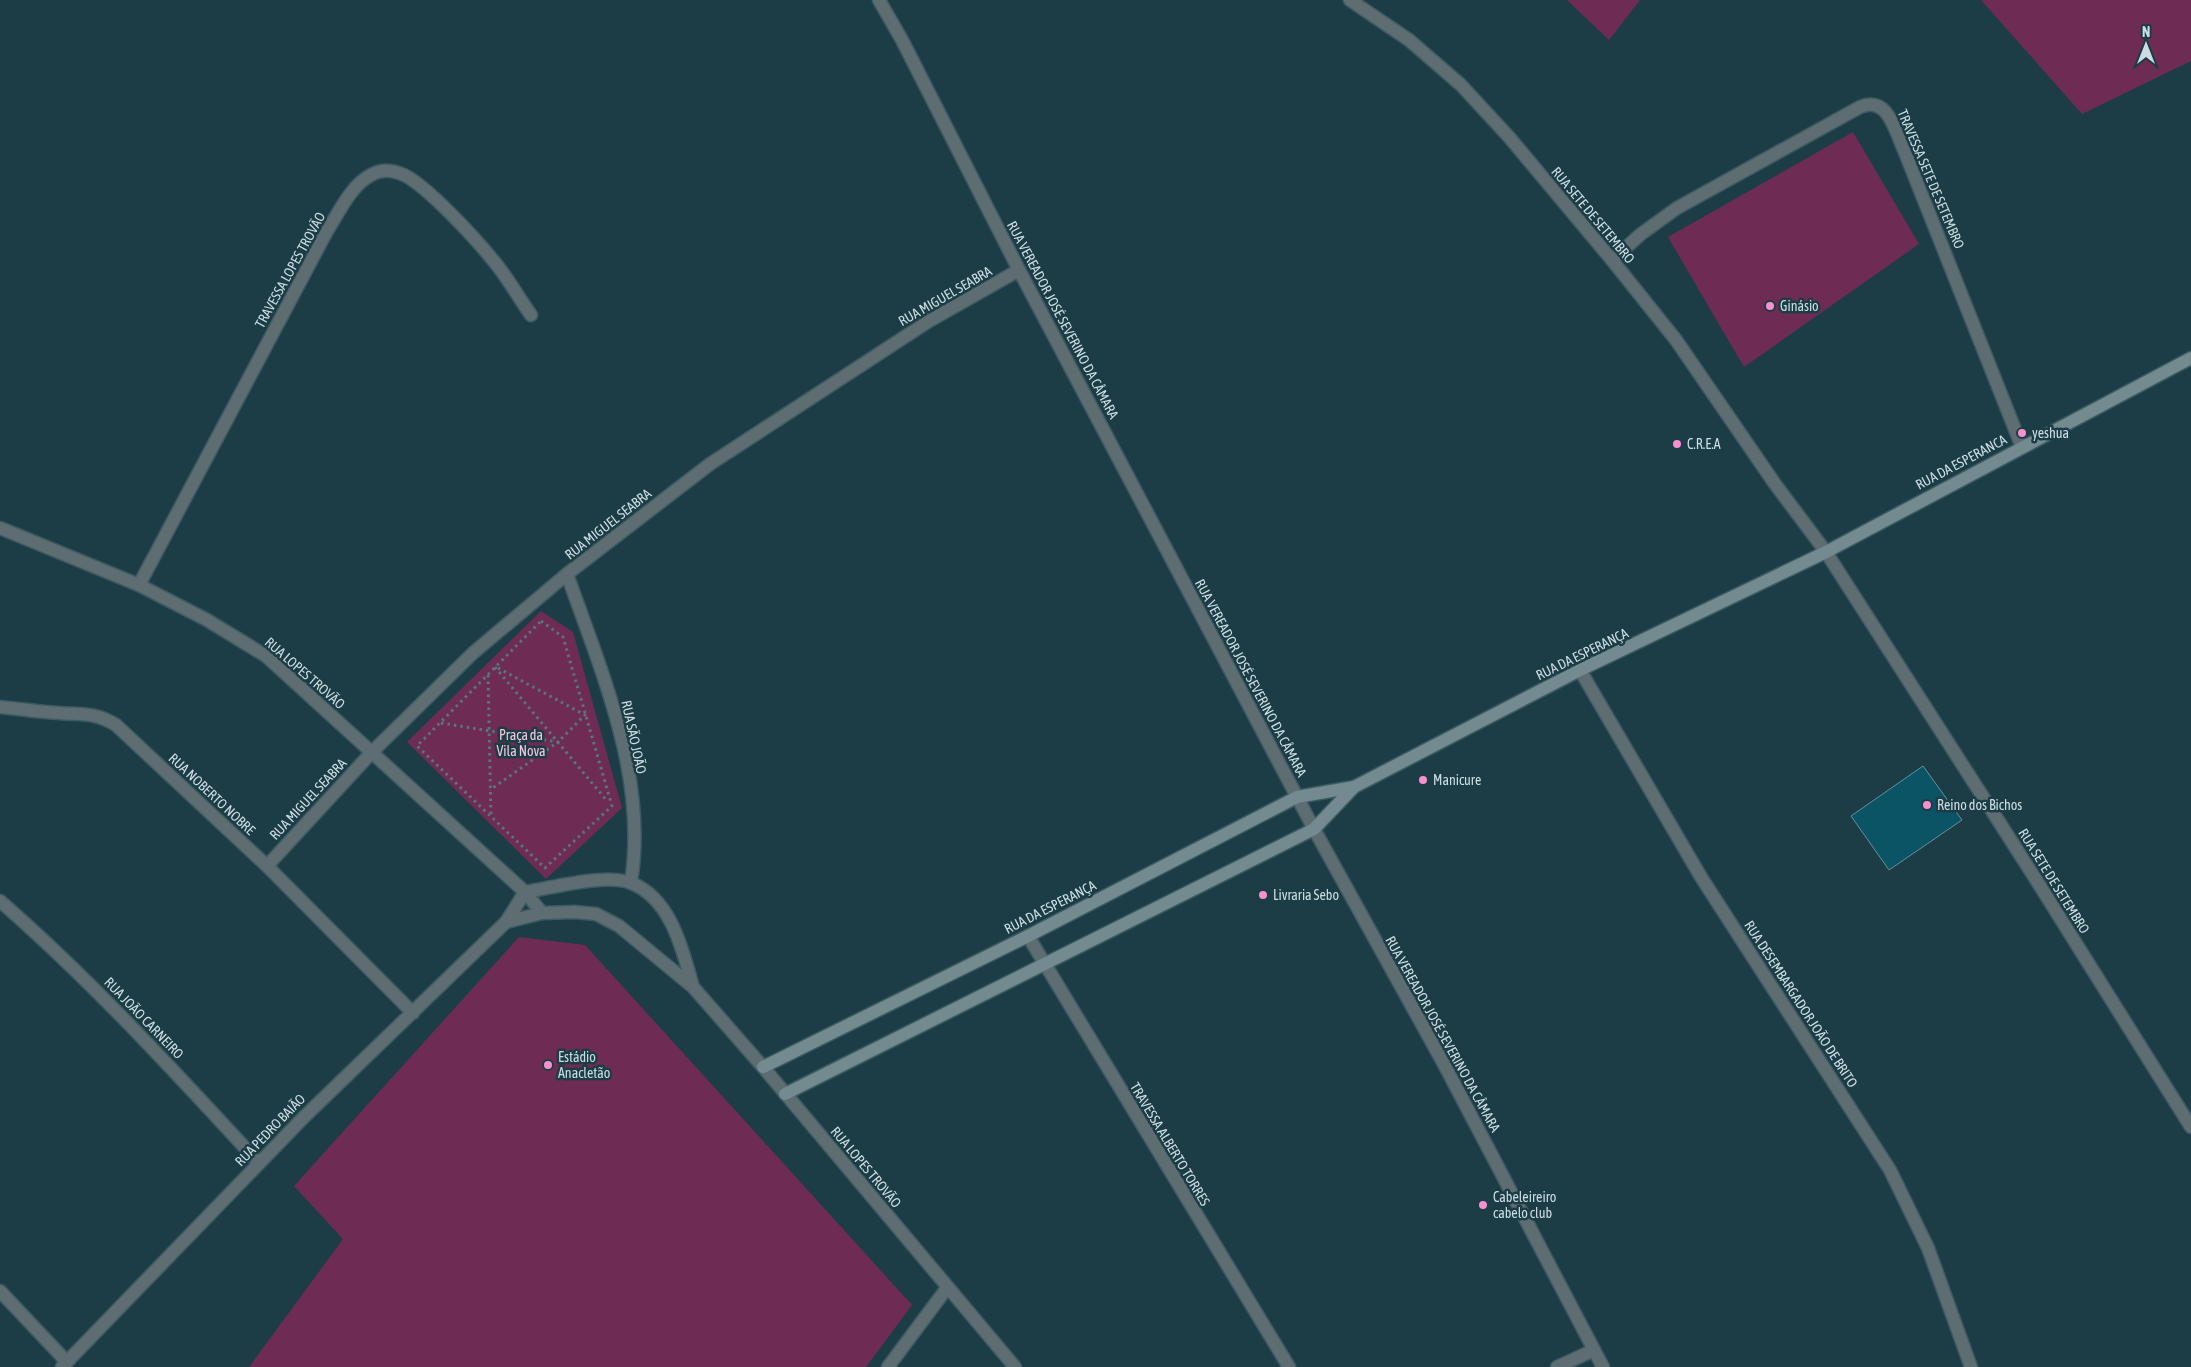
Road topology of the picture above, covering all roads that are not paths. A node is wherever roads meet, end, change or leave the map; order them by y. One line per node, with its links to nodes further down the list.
1 (879, 0): 4 (street, RUA VEREADOR JOSÉ SEVERINO DA CÂMARA)
2 (1350, 0): 3 (street, RUA SETE DE SETEMBRO)
3 (1612, 260): 7 (street, TRAVESSA SETE DE SETEMBRO); 9 (street, RUA SETE DE SETEMBRO)
4 (1019, 270): 10 (street, RUA MIGUEL SEABRA); 16 (street, RUA VEREADOR JOSÉ SEVERINO DA CÂMARA)
5 (531, 315): 11 (street, TRAVESSA LOPES TROVÃO)
6 (2191, 358): 7 (street, RUA DA ESPERANCA)
7 (2022, 446): 9 (street, RUA DA ESPERANCA)
8 (0, 528): 11 (street, RUA LOPES TROVÃO)
9 (1826, 552): 12 (street, RUA DA ESPERANÇA); 30 (street, RUA SETE DE SETEMBRO)
10 (567, 574): 14 (street, RUA MIGUEL SEABRA); 19 (street, RUA SÃO JOÃO)
11 (139, 585): 14 (street, RUA LOPES TROVÃO)
12 (1580, 670): 15 (street, RUA DA ESPERANÇA); 41 (street, RUA DESEMBARGADOR JOÃO DE BRITO)
13 (0, 708): 18 (street, RUA NOBERTO NOBRE)
14 (372, 752): 18 (street, RUA MIGUEL SEABRA); 20 (street, RUA LOPES TROVÃO)
15 (1354, 787): 16 (street, RUA DA ESPERANÇA); 17 (street, RUA DA ESPERANÇA)
16 (1297, 797): 17 (street, RUA VEREADOR JOSÉ SEVERINO DA CÂMARA); 24 (street, RUA DA ESPERANÇA)
17 (1314, 829): 25 (street, RUA DA ESPERANÇA); 34 (street, RUA VEREADOR JOSÉ SEVERINO DA CÂMARA)
18 (267, 866): 27 (street, RUA NOBERTO NOBRE)
19 (631, 882): 20 (street); 26 (street)
20 (525, 892): 22 (street, RUA LOPES TROVÃO); 23 (street, RUA PEDRO BAIÃO)
21 (0, 901): 31 (street, RUA JOÃO CARNEIRO)
22 (542, 913): 23 (street); 26 (street)
23 (506, 922): 27 (street, RUA PEDRO BAIÃO)
24 (1028, 936): 25 (street, TRAVESSA ALBERTO TORRES); 28 (street, RUA DA ESPERANÇA)
25 (1045, 965): 29 (street, RUA DA ESPERANÇA); 38 (street, TRAVESSA ALBERTO TORRES)
26 (693, 987): 28 (street, RUA LOPES TROVÃO)
27 (413, 1013): 31 (street, RUA PEDRO BAIÃO)
28 (763, 1067): 29 (street, RUA LOPES TROVÃO)
29 (785, 1094): 32 (street, RUA LOPES TROVÃO)
30 (2191, 1126)
31 (259, 1163): 35 (street, RUA PEDRO BAIÃO)
32 (947, 1288): 36 (street); 37 (street, RUA LOPES TROVÃO)
33 (0, 1291): 35 (street)
34 (1594, 1350): 39 (street); 40 (street, RUA VEREADOR JOSÉ SEVERINO DA CÂMARA)
35 (65, 1365)
36 (888, 1367)
37 (1015, 1367)
38 (1289, 1367)
39 (1557, 1367)
40 (1603, 1367)
41 (1971, 1367)

